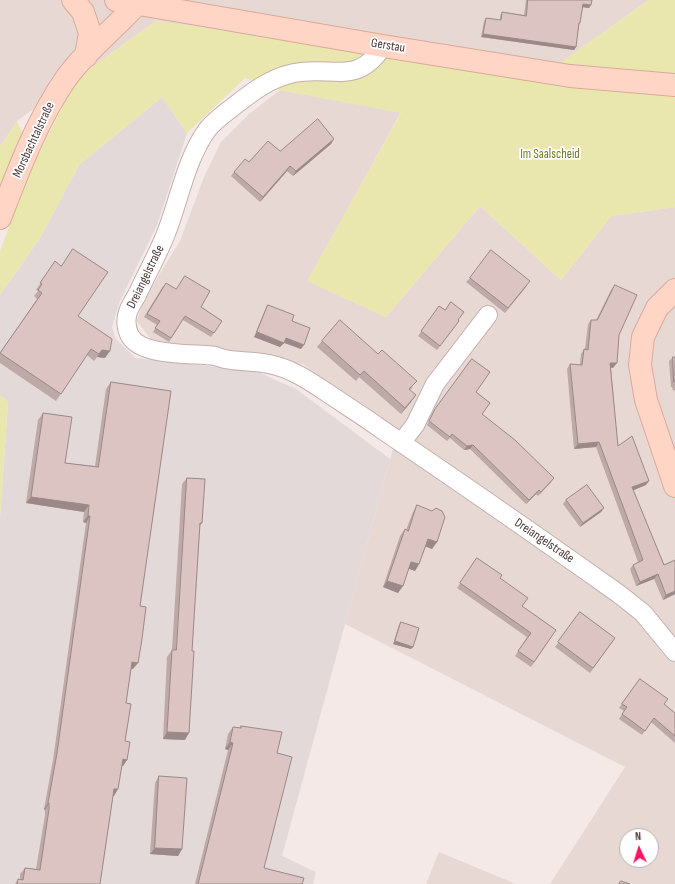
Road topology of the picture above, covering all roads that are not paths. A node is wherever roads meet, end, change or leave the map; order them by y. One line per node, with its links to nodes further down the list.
1 (73, 0): 4 (main road)
2 (132, 1): 3 (main road, Gerstau); 4 (main road, Morsbachtalstraße)
3 (383, 46): 5 (main road, Gerstau); 9 (street, Dreiangelstraße)
4 (86, 56): 6 (main road, Morsbachtalstraße)
5 (668, 85)
6 (0, 218)
7 (675, 290): 10 (main road)
8 (488, 315): 9 (street)
9 (401, 443): 11 (street, Dreiangelstraße)
10 (675, 486)
11 (675, 652)

